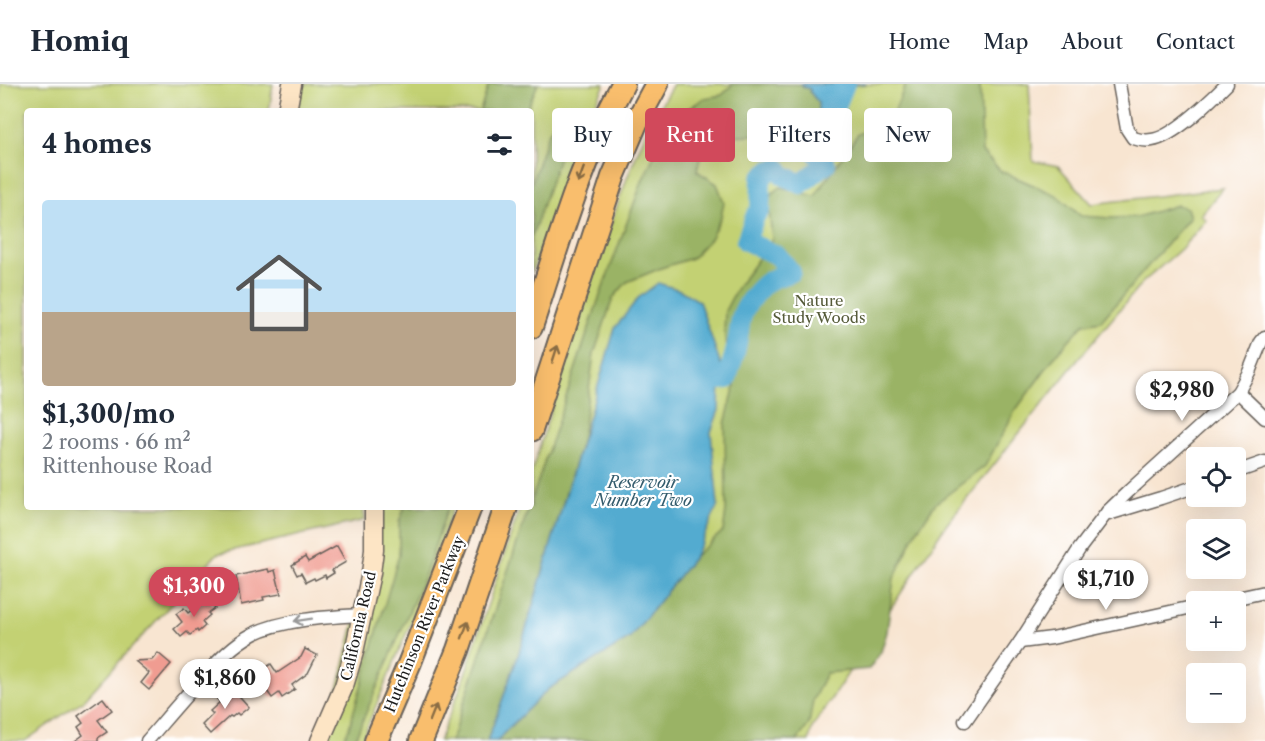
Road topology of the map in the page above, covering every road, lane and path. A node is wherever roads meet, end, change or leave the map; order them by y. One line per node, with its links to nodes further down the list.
1 (292, 84): 6 (main road)
2 (623, 84): 7 (highway, one-way to 7)
3 (657, 84): 11 (highway, one-way to 3)
4 (1119, 84): 5 (street)
5 (1227, 84)
6 (288, 108)
7 (534, 318)
8 (1265, 337): 9 (street)
9 (1238, 392): 10 (street); 18 (street)
10 (1265, 418)
11 (534, 421)
12 (1265, 462): 13 (street)
13 (1246, 469)
14 (1186, 490): 18 (street)
15 (374, 510): 22 (main road, California Road)
16 (469, 510): 27 (highway, Hutchinson River Parkway)
17 (505, 510): 28 (highway, one-way to 17)
18 (1105, 515): 23 (street)
19 (1265, 592): 20 (street)
20 (1246, 596)
21 (1186, 608): 23 (street)
22 (362, 615): 25 (street, one-way to 25); 26 (main road, California Road)
23 (1020, 642): 24 (street)
24 (966, 721)
25 (147, 741)
26 (320, 741)
27 (376, 741)
28 (421, 741)

